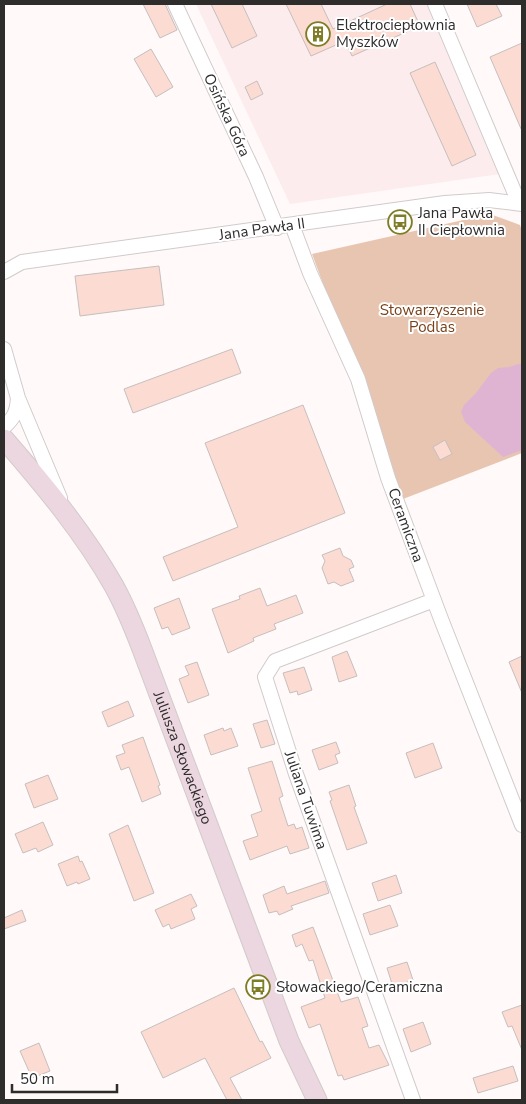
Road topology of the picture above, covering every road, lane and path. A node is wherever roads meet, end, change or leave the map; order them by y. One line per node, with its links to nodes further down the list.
1 (176, 4): 5 (street, Osińska Góra)
2 (435, 4): 3 (street)
3 (521, 203): 4 (street, Jana Pawła II)
4 (292, 225): 5 (street, Jana Pawła II); 12 (street, Ceramiczna)
5 (276, 228): 6 (street, Jana Pawła II)
6 (4, 272)
7 (4, 349): 8 (street)
8 (18, 398): 9 (street); 11 (street)
9 (4, 426)
10 (4, 439): 11 (street, Juliusza Słowackiego)
11 (73, 524): 14 (street, Juliusza Słowackiego)
12 (434, 600): 13 (street, Ceramiczna); 15 (street, Juliana Tuwima)
13 (522, 825)
14 (317, 1100)
15 (414, 1100)

